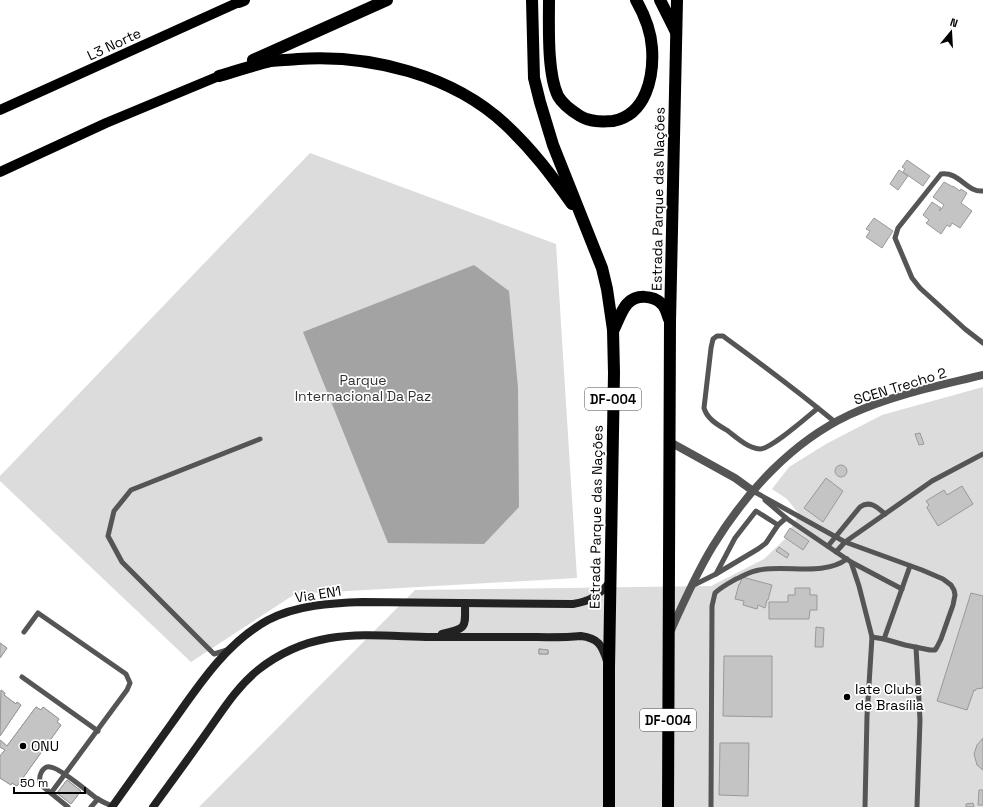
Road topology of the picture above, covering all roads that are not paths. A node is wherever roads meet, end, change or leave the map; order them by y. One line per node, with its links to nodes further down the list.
1 (387, 0): 9 (highway)
2 (532, 0): 13 (highway, Estrada Parque das Nações / DF-004)
3 (549, 0): 4 (highway)
4 (636, 0)
5 (660, 0): 8 (highway)
6 (677, 0): 8 (highway, Estrada Parque das Nações / DF-004)
7 (242, 1): 10 (main road, L3 Norte)
8 (677, 34): 14 (highway, Estrada Parque das Nações / DF-004)
9 (219, 76): 11 (main road); 13 (highway)
10 (0, 110)
11 (0, 172)
12 (983, 191): 16 (lane)
13 (584, 221): 15 (highway, Estrada Parque das Nações / DF-004)
14 (670, 322): 15 (highway); 21 (highway, Estrada Parque das Nações / DF-004)
15 (613, 330): 34 (highway, Estrada Parque das Nações / DF-004)
16 (983, 343)
17 (983, 375): 19 (street, SCEN Trecho 2)
18 (818, 408): 18 (lane); 19 (lane)
19 (835, 422): 23 (street, SCEN Trecho 2)
20 (260, 439): 44 (lane)
21 (670, 442): 23 (street); 39 (highway, Estrada Parque das Nações / DF-004)
22 (983, 454): 24 (lane)
23 (753, 491): 25 (lane); 27 (lane); 35 (street, SCEN Trecho 2)
24 (885, 514): 27 (lane); 28 (lane)
25 (786, 518): 26 (lane); 29 (lane)
26 (778, 525): 33 (lane); 33 (lane)
27 (836, 537): 28 (lane); 29 (lane)
28 (844, 542): 30 (lane); 32 (lane)
29 (828, 546): 30 (lane)
30 (836, 552): 31 (lane)
31 (849, 561): 36 (lane); 41 (lane); 57 (lane)
32 (910, 566): 36 (lane); 43 (lane)
33 (716, 574): 35 (lane)
34 (610, 582): 37 (street, Via EN1); 45 (highway, Estrada Parque das Nações / DF-004)
35 (692, 586): 39 (street, SCEN Trecho 2)
36 (902, 589): 42 (lane)
37 (465, 603): 40 (street); 44 (street, Via EN1)
38 (24, 632): 47 (lane)
39 (669, 634): 56 (highway, Estrada Parque das Nações / DF-004)
40 (430, 637): 45 (street); 54 (street)
41 (872, 637): 42 (lane); 58 (lane)
42 (884, 639): 43 (lane)
43 (916, 648): 59 (lane)
44 (228, 650): 53 (street, Via EN1)
45 (609, 668): 55 (highway, Estrada Parque das Nações / DF-004)
46 (22, 677): 47 (lane)
47 (98, 731): 48 (lane)
48 (65, 775): 49 (lane); 49 (lane); 50 (lane)
49 (51, 793): 51 (lane)
50 (98, 799): 52 (lane); 53 (lane)
51 (68, 807)
52 (91, 807)
53 (112, 807)
54 (153, 807)
55 (609, 807)
56 (668, 807)
57 (711, 807)
58 (865, 807)
59 (917, 807)

